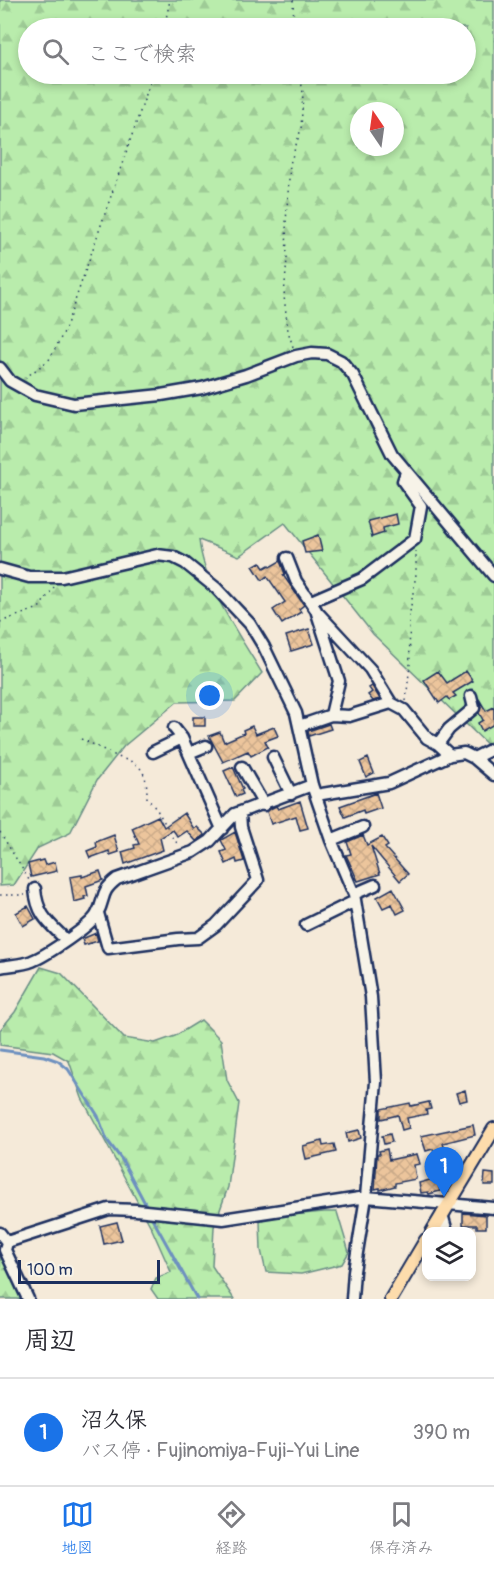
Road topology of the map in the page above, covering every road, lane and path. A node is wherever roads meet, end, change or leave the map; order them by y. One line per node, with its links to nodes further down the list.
1 (170, 0): 3 (path)
2 (293, 0): 4 (path)
3 (166, 18)
4 (294, 18)
5 (150, 84): 9 (path)
6 (302, 84): 7 (path)
7 (296, 356): 9 (street); 10 (street)
8 (0, 368): 9 (street)
9 (16, 385)
10 (406, 472): 11 (street); 14 (street)
11 (415, 539): 16 (street); 20 (path)
12 (287, 558): 16 (street)
13 (0, 569): 15 (street)
14 (494, 576)
15 (62, 577): 17 (path); 22 (street)
16 (313, 606): 19 (street); 21 (street)
17 (0, 622)
18 (471, 696): 26 (street)
19 (391, 703): 20 (street); 21 (street)
20 (404, 710): 26 (street)
21 (331, 715): 22 (street)
22 (299, 726): 36 (street)
23 (174, 729): 24 (street)
24 (182, 738): 29 (street); 30 (street)
25 (81, 739): 44 (path)
26 (438, 744): 31 (street)
27 (207, 746): 30 (street)
28 (494, 748): 33 (street)
29 (153, 752)
30 (189, 753): 41 (street)
31 (450, 755): 33 (street); 36 (street)
32 (273, 758): 37 (street)
33 (474, 758): 35 (street)
34 (242, 767): 38 (street)
35 (494, 775)
36 (314, 790): 37 (street); 43 (street)
37 (291, 794): 38 (street)
38 (264, 805): 39 (street)
39 (240, 813): 41 (street); 49 (street)
40 (363, 827): 43 (street)
41 (222, 829): 44 (street)
42 (0, 832): 46 (path)
43 (331, 840): 48 (street)
44 (184, 855): 49 (street)
45 (375, 885): 48 (street)
46 (35, 889): 47 (path); 51 (street)
47 (0, 895)
48 (354, 898): 50 (street); 54 (street)
49 (98, 914): 51 (street)
50 (306, 925)
51 (66, 940): 52 (street)
52 (0, 968)
53 (494, 1129): 55 (main road)
54 (366, 1197): 55 (street); 61 (street); 64 (street)
55 (449, 1203): 56 (street); 57 (main road)
56 (494, 1208)
57 (442, 1214): 58 (main road); 59 (street)
58 (435, 1227)
59 (446, 1227)
60 (0, 1233): 61 (street)
61 (7, 1242): 63 (street)
62 (422, 1248): 65 (main road)
63 (28, 1299)
64 (352, 1299)
65 (391, 1299)

